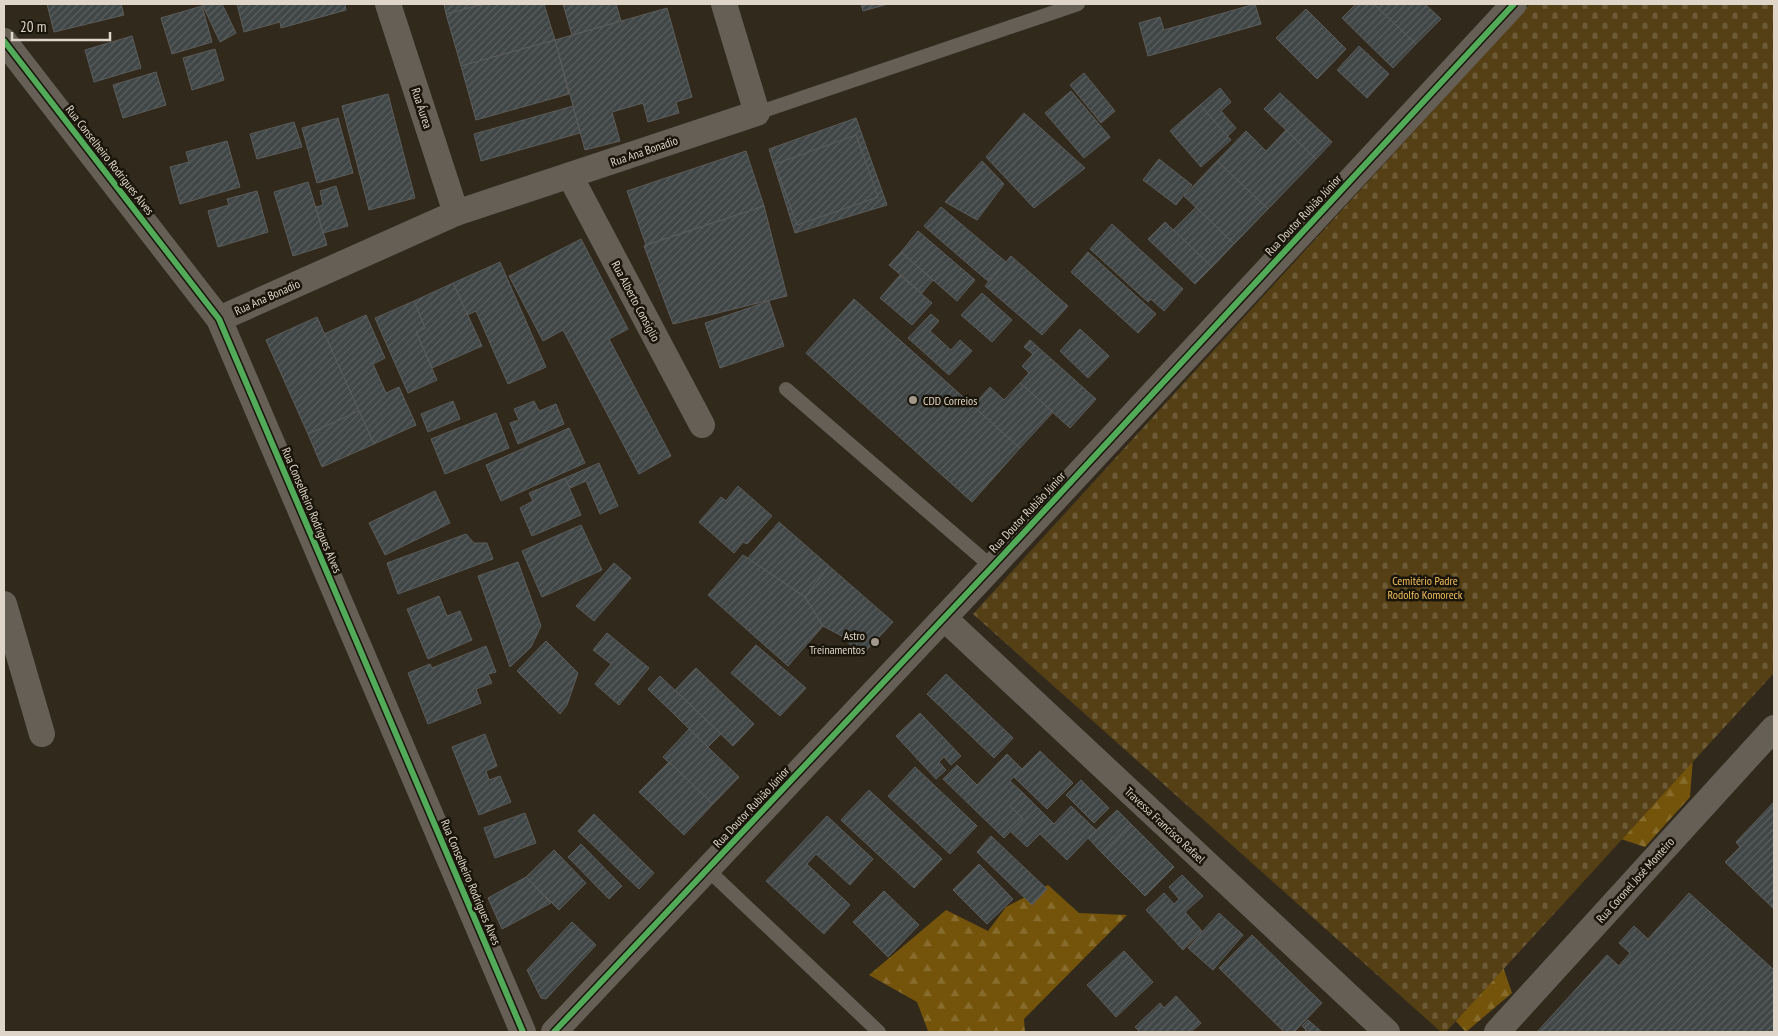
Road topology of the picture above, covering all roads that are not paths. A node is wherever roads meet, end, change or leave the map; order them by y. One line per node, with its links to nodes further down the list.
1 (388, 4): 8 (street, Rua Áurea)
2 (724, 4): 6 (street)
3 (1078, 4): 6 (lane, Rua Ana Bonadio)
4 (1514, 4): 12 (street, Rua Doutor Rubião Júnior)
5 (4, 41): 9 (street, Rua Conselheiro Rodrigues Alves)
6 (757, 113): 7 (street, Rua Ana Bonadio)
7 (570, 176): 8 (street, Rua Ana Bonadio); 11 (street, Rua Alberto Consiglio)
8 (456, 213): 9 (street, Rua Ana Bonadio)
9 (219, 319): 18 (street, Rua Conselheiro Rodrigues Alves)
10 (786, 389): 12 (lane)
11 (702, 425)
12 (992, 567): 14 (street, Rua Doutor Rubião Júnior)
13 (4, 604): 16 (street)
14 (944, 618): 17 (street, Rua Doutor Rubião Júnior); 21 (street, Travessa Francisco Rafael)
15 (1774, 728): 22 (street, Rua Coronel José Monteiro)
16 (42, 734)
17 (708, 870): 19 (street, Rua Doutor Rubião Júnior); 20 (lane)
18 (523, 1032)
19 (554, 1032)
20 (879, 1032)
21 (1387, 1032)
22 (1497, 1032)

